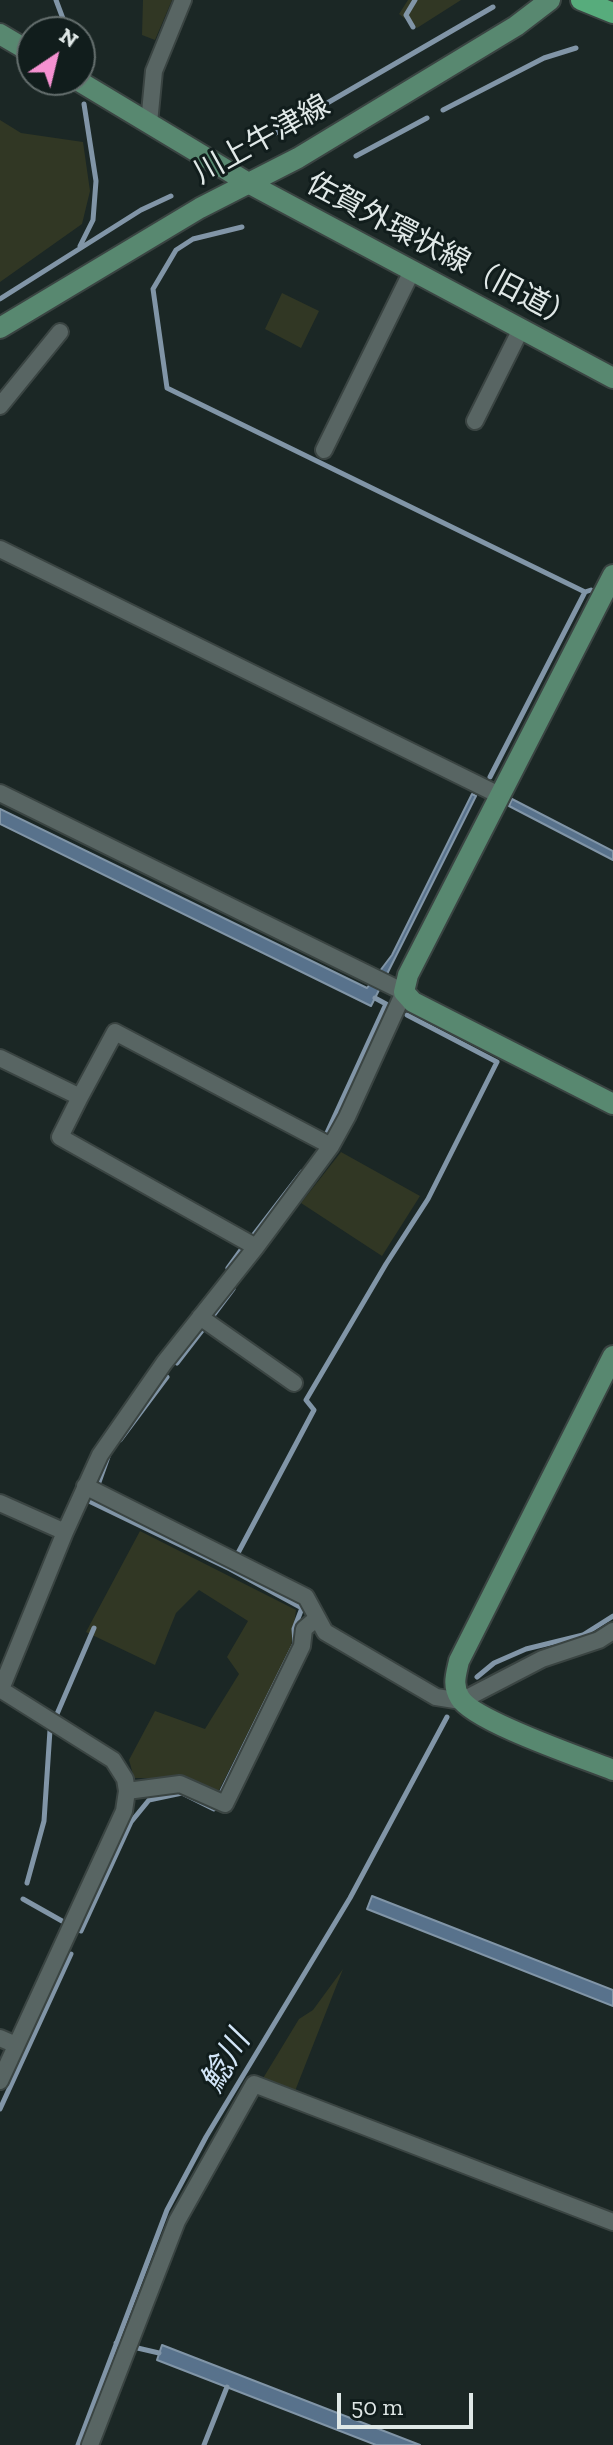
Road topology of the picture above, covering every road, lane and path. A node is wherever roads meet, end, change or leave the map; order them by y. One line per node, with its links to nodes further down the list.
1 (183, 0): 6 (street)
2 (550, 0): 7 (street, 川上牛津線)
3 (581, 0): 4 (main road)
4 (613, 13)
5 (96, 91): 6 (street, 佐賀外環状線（旧道）)
6 (149, 123): 7 (street, 佐賀外環状線（旧道）)
7 (250, 184): 8 (street, 佐賀外環状線（旧道）); 9 (street, 川上牛津線)
8 (412, 271): 10 (street, 佐賀外環状線（旧道）); 15 (street)
9 (0, 328)
10 (521, 329): 12 (street, 佐賀外環状線（旧道）); 14 (street)
11 (60, 332): 13 (street)
12 (613, 378)
13 (0, 406)
14 (475, 421)
15 (324, 450)
16 (0, 549): 19 (street)
17 (613, 575): 19 (street)
18 (0, 793): 20 (street)
19 (499, 795): 20 (street)
20 (388, 984): 23 (street); 24 (street)
21 (0, 1058): 22 (street)
22 (80, 1097): 24 (street); 25 (street)
23 (613, 1104)
24 (331, 1146): 25 (street)
25 (256, 1247): 26 (street)
26 (200, 1317): 28 (street); 29 (street)
27 (613, 1356): 35 (street)
28 (294, 1383)
29 (85, 1486): 31 (street); 32 (street)
30 (0, 1503): 31 (street)
31 (65, 1532): 34 (street)
32 (317, 1618): 35 (street); 37 (street)
33 (613, 1631): 35 (street)
34 (0, 1689): 37 (street)
35 (461, 1701): 36 (street)
36 (613, 1770)
37 (127, 1791): 39 (street)
38 (0, 2038): 39 (street)
39 (16, 2045): 40 (street)
40 (0, 2081)
41 (613, 2222): 42 (street)
42 (90, 2445)

